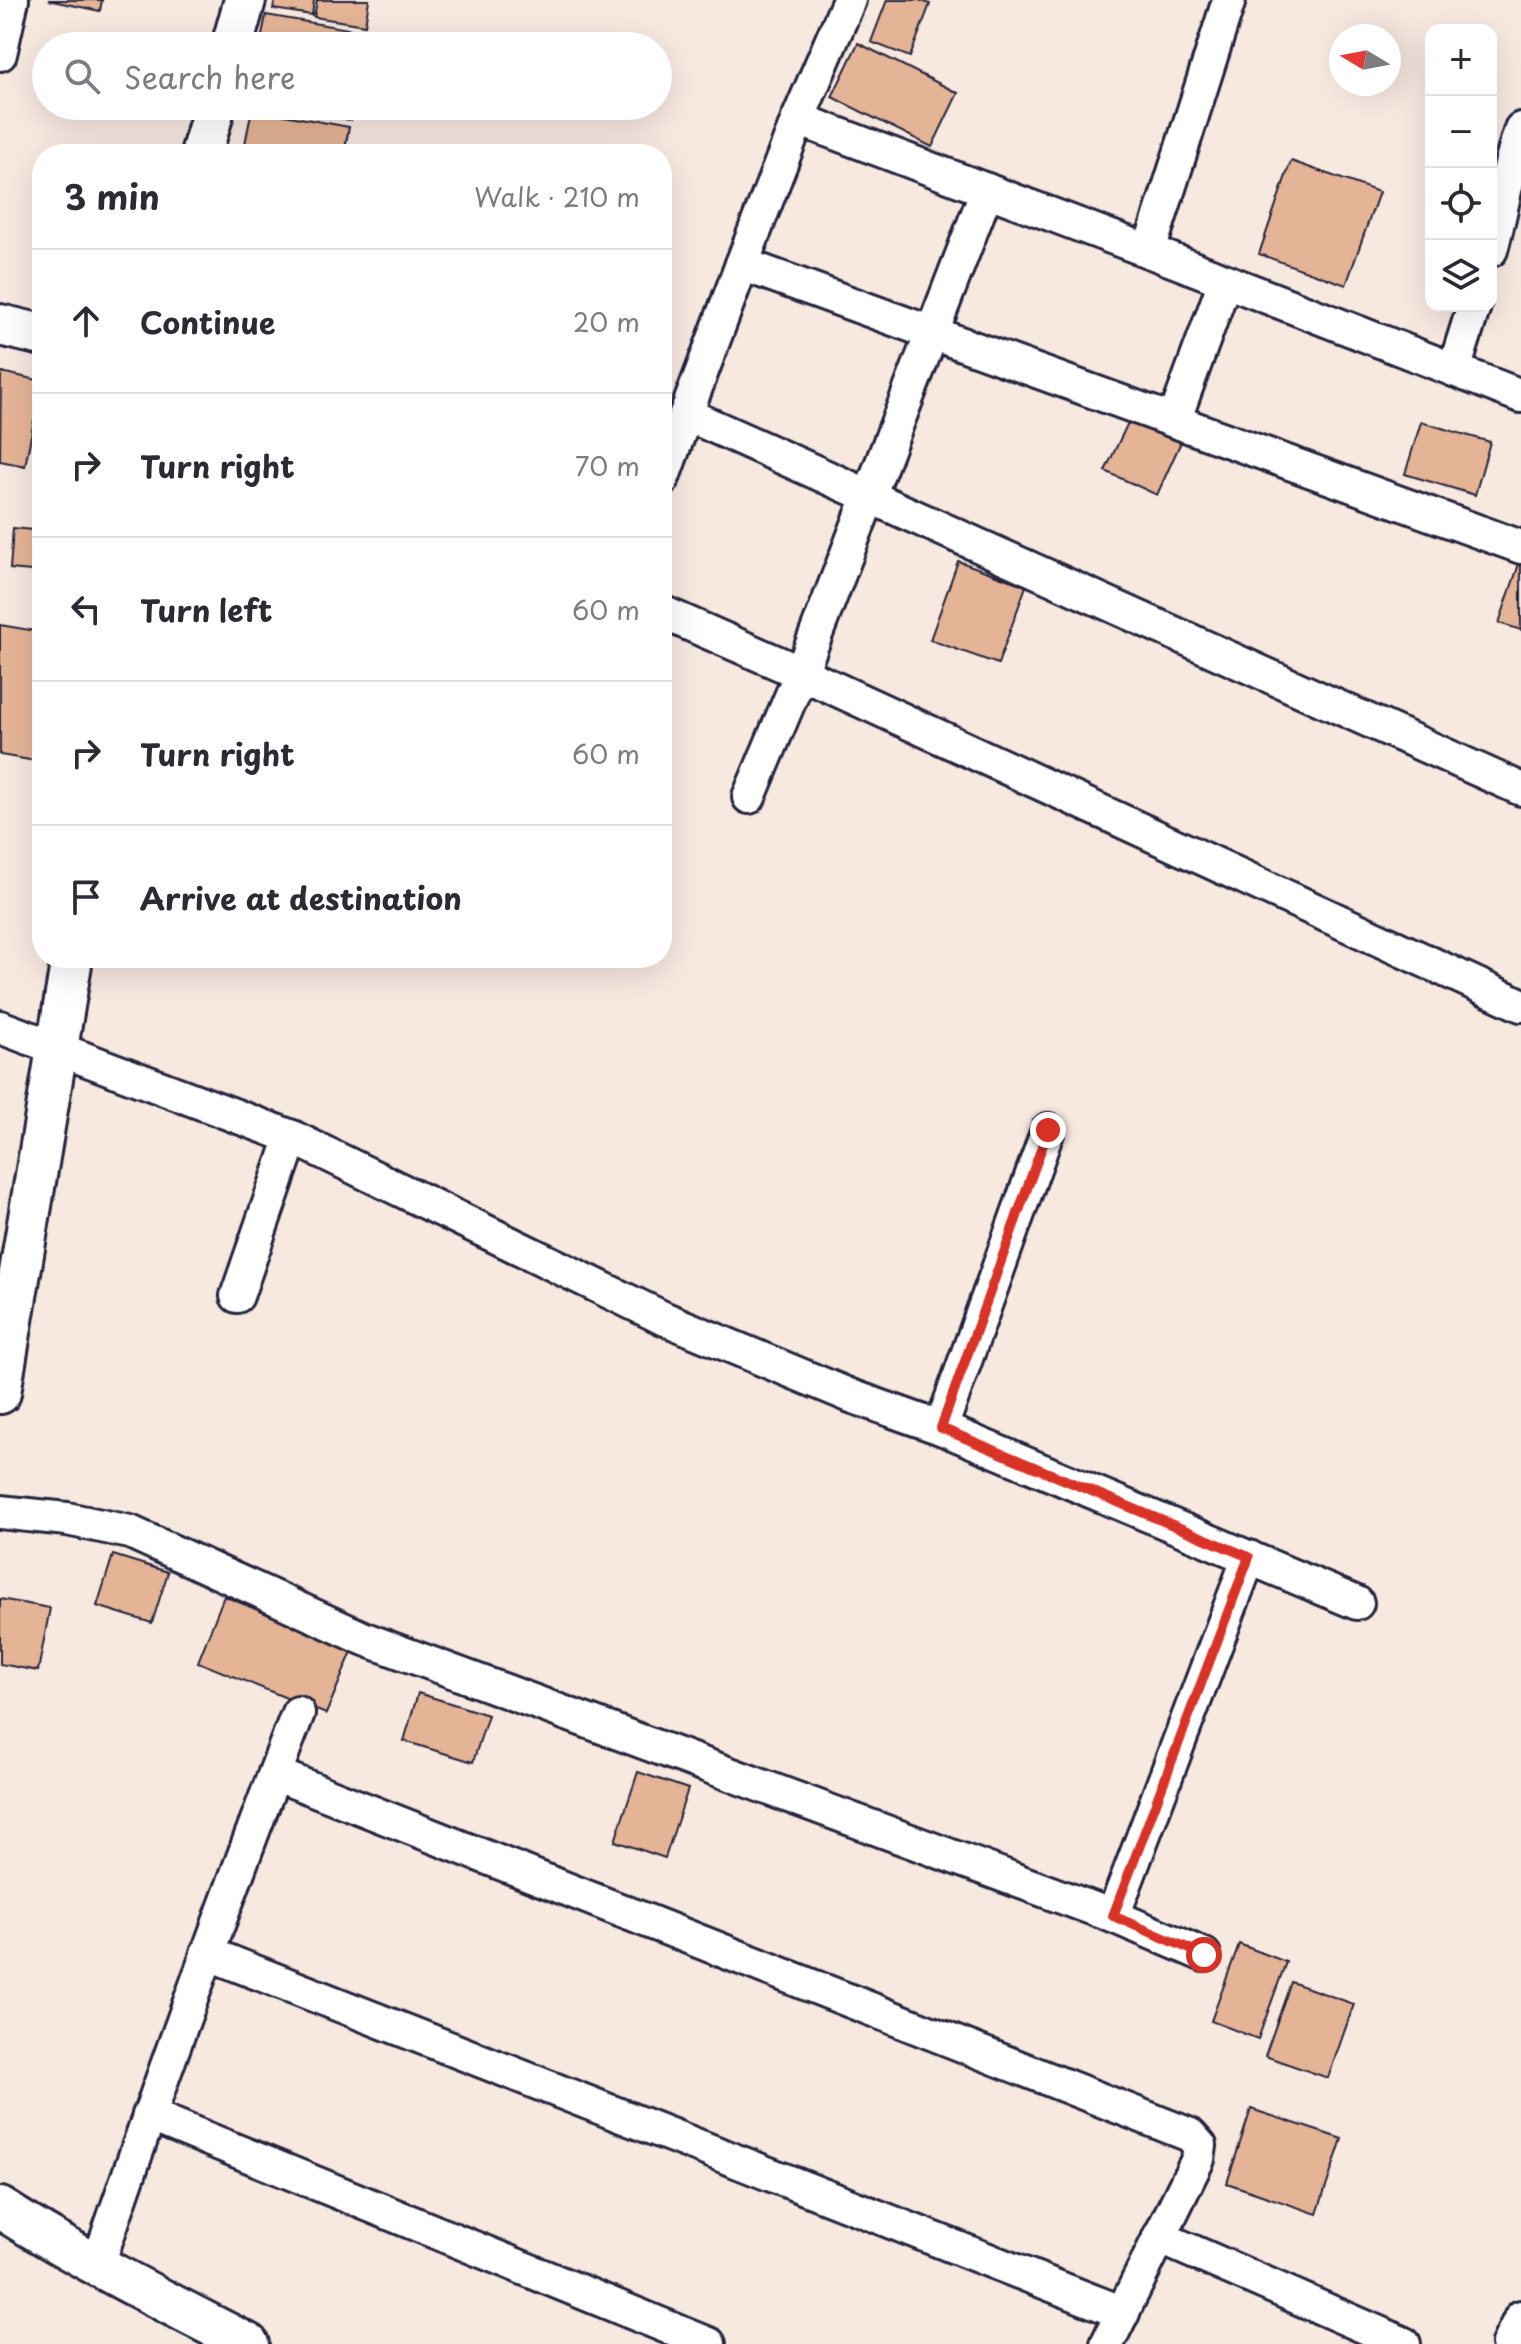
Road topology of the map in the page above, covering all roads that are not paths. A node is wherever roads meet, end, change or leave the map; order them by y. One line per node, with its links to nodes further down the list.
1 (12, 0): 6 (street)
2 (245, 0): 5 (street)
3 (849, 0): 7 (street)
4 (1229, 0): 13 (street)
5 (236, 32)
6 (0, 54)
7 (798, 119): 11 (street); 14 (street)
8 (211, 120): 10 (street)
9 (1521, 129): 12 (street)
10 (204, 144)
11 (987, 190): 13 (street); 19 (street)
12 (1494, 240)
13 (1149, 251): 15 (street)
14 (742, 264): 19 (street); 22 (street)
15 (1225, 281): 20 (street); 23 (street)
16 (1472, 312): 20 (street)
17 (0, 325): 18 (street)
18 (32, 333)
19 (934, 333): 23 (street); 25 (street)
20 (1454, 370): 21 (street)
21 (1521, 396)
22 (686, 414): 24 (street); 25 (street)
23 (1174, 421): 26 (street)
24 (672, 452)
25 (868, 496): 28 (street); 29 (street)
26 (1521, 547)
27 (672, 616): 28 (street)
28 (801, 673): 30 (street); 32 (street)
29 (1521, 789)
30 (749, 797)
31 (70, 968): 34 (street)
32 (1521, 1005)
33 (0, 1027): 34 (street)
34 (57, 1049): 36 (street); 38 (street)
35 (1048, 1130): 39 (street)
36 (292, 1137): 37 (street); 39 (street)
37 (237, 1296)
38 (0, 1393)
39 (941, 1428): 41 (street)
40 (0, 1512): 45 (street)
41 (1249, 1557): 42 (street); 45 (street)
42 (1357, 1603)
43 (298, 1713): 44 (street)
44 (275, 1774): 46 (street); 50 (street)
45 (1113, 1916): 47 (street)
46 (207, 1953): 48 (street); 52 (street)
47 (1204, 1955)
48 (149, 2115): 51 (street); 55 (street)
49 (0, 2208): 51 (street)
50 (1159, 2237): 52 (street); 57 (street)
51 (97, 2267): 54 (street)
52 (1123, 2313): 56 (street)
53 (1521, 2317): 58 (street)
54 (248, 2344)
55 (709, 2344)
56 (1107, 2344)
57 (1404, 2344)
58 (1508, 2344)

